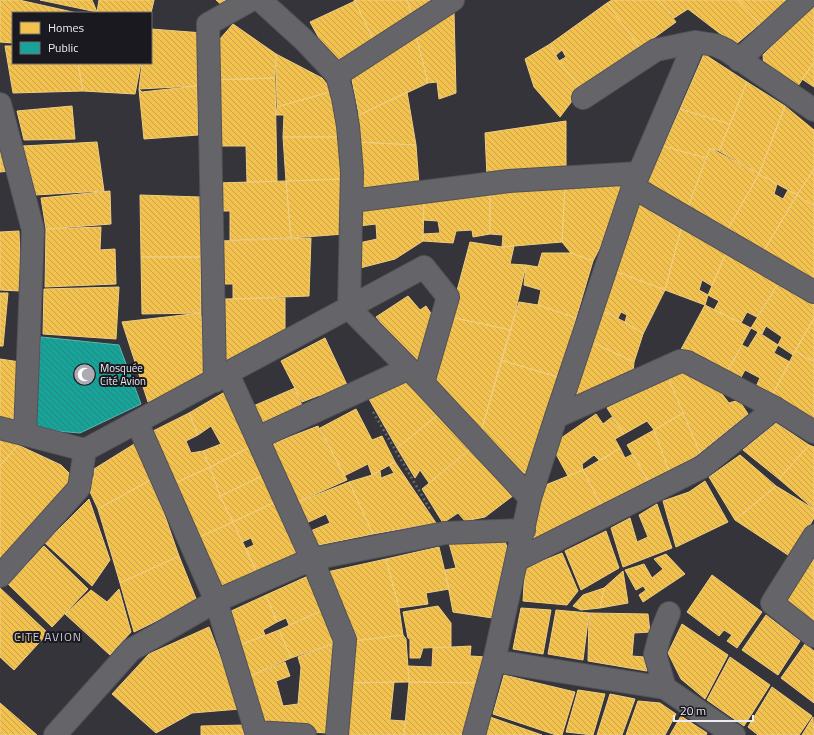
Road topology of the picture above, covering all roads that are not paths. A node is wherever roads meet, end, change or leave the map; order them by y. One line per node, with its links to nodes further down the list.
1 (251, 0): 16 (street)
2 (260, 0): 7 (street)
3 (453, 0): 7 (street)
4 (804, 0): 6 (street)
5 (695, 42): 6 (street); 8 (street); 11 (street)
6 (739, 60): 10 (street)
7 (337, 75): 12 (street)
8 (582, 98)
9 (0, 104): 23 (street)
10 (814, 110)
11 (636, 180): 12 (street); 13 (street); 19 (street)
12 (352, 201): 14 (street)
13 (814, 292)
14 (349, 308): 15 (street); 16 (street); 17 (street)
15 (407, 369): 17 (street); 24 (street)
16 (221, 377): 20 (street); 24 (street)
17 (423, 383): 26 (street)
18 (775, 408): 19 (street); 22 (street); 30 (street)
19 (556, 417): 26 (street)
20 (137, 422): 25 (street); 32 (street)
21 (0, 428): 23 (street)
22 (814, 432)
23 (25, 434): 25 (street)
24 (257, 438): 29 (street)
25 (85, 450): 31 (street)
26 (530, 498): 27 (street)
27 (524, 530): 29 (street); 30 (street)
28 (814, 536): 34 (street)
29 (312, 559): 32 (street); 40 (street)
30 (516, 560): 35 (street)
31 (0, 576)
32 (216, 601): 37 (street); 38 (street)
33 (669, 613): 36 (street)
34 (814, 636)
35 (494, 661): 36 (street); 41 (street)
36 (664, 688): 42 (street)
37 (256, 733): 39 (street)
38 (55, 735)
39 (305, 735)
40 (337, 735)
41 (474, 735)
42 (734, 735)

